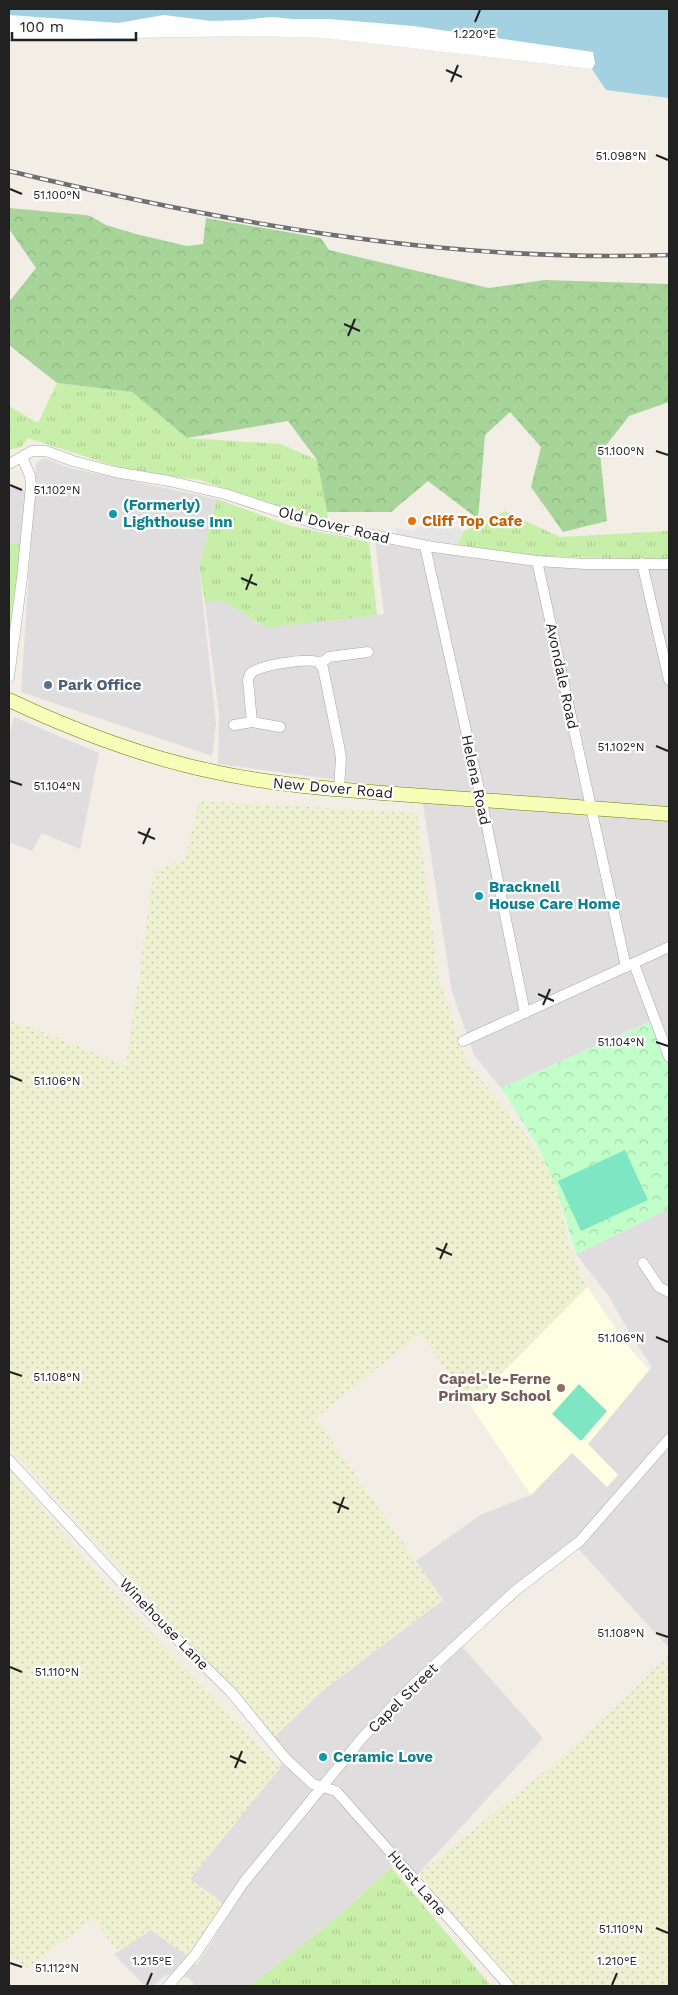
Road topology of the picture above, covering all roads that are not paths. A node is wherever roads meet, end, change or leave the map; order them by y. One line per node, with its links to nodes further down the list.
1 (22, 457): 2 (street, Old Dover Road); 3 (street, Old Dover Road); 10 (street)
2 (9, 464)
3 (425, 546): 4 (street, Old Dover Road); 17 (street, Helena Road)
4 (537, 561): 5 (street, Old Dover Road); 18 (street, Avondale Road)
5 (642, 563): 6 (street, Old Dover Road); 9 (street)
6 (669, 564)
7 (368, 652): 8 (street)
8 (320, 664): 13 (street); 16 (street)
9 (668, 670): 11 (street)
10 (9, 676)
11 (669, 680)
12 (9, 700): 16 (main road, New Dover Road)
13 (252, 722): 14 (street); 15 (street)
14 (234, 725)
15 (280, 726)
16 (339, 789): 17 (main road, New Dover Road)
17 (481, 801): 18 (main road, New Dover Road); 22 (street, Helena Road)
18 (591, 808): 19 (main road, New Dover Road); 21 (street, Avondale Road)
19 (669, 814)
20 (669, 947): 21 (street)
21 (630, 966): 22 (street); 24 (street, Avondale Road)
22 (525, 1014): 23 (street)
23 (462, 1042)
24 (669, 1057)
25 (643, 1263): 26 (street)
26 (669, 1292)
27 (669, 1439): 29 (street, Capel Street)
28 (9, 1460): 29 (street, Winehouse Lane)
29 (321, 1786): 30 (street, Capel Street); 31 (street, Hurst Lane)
30 (168, 1986)
31 (509, 1986)

